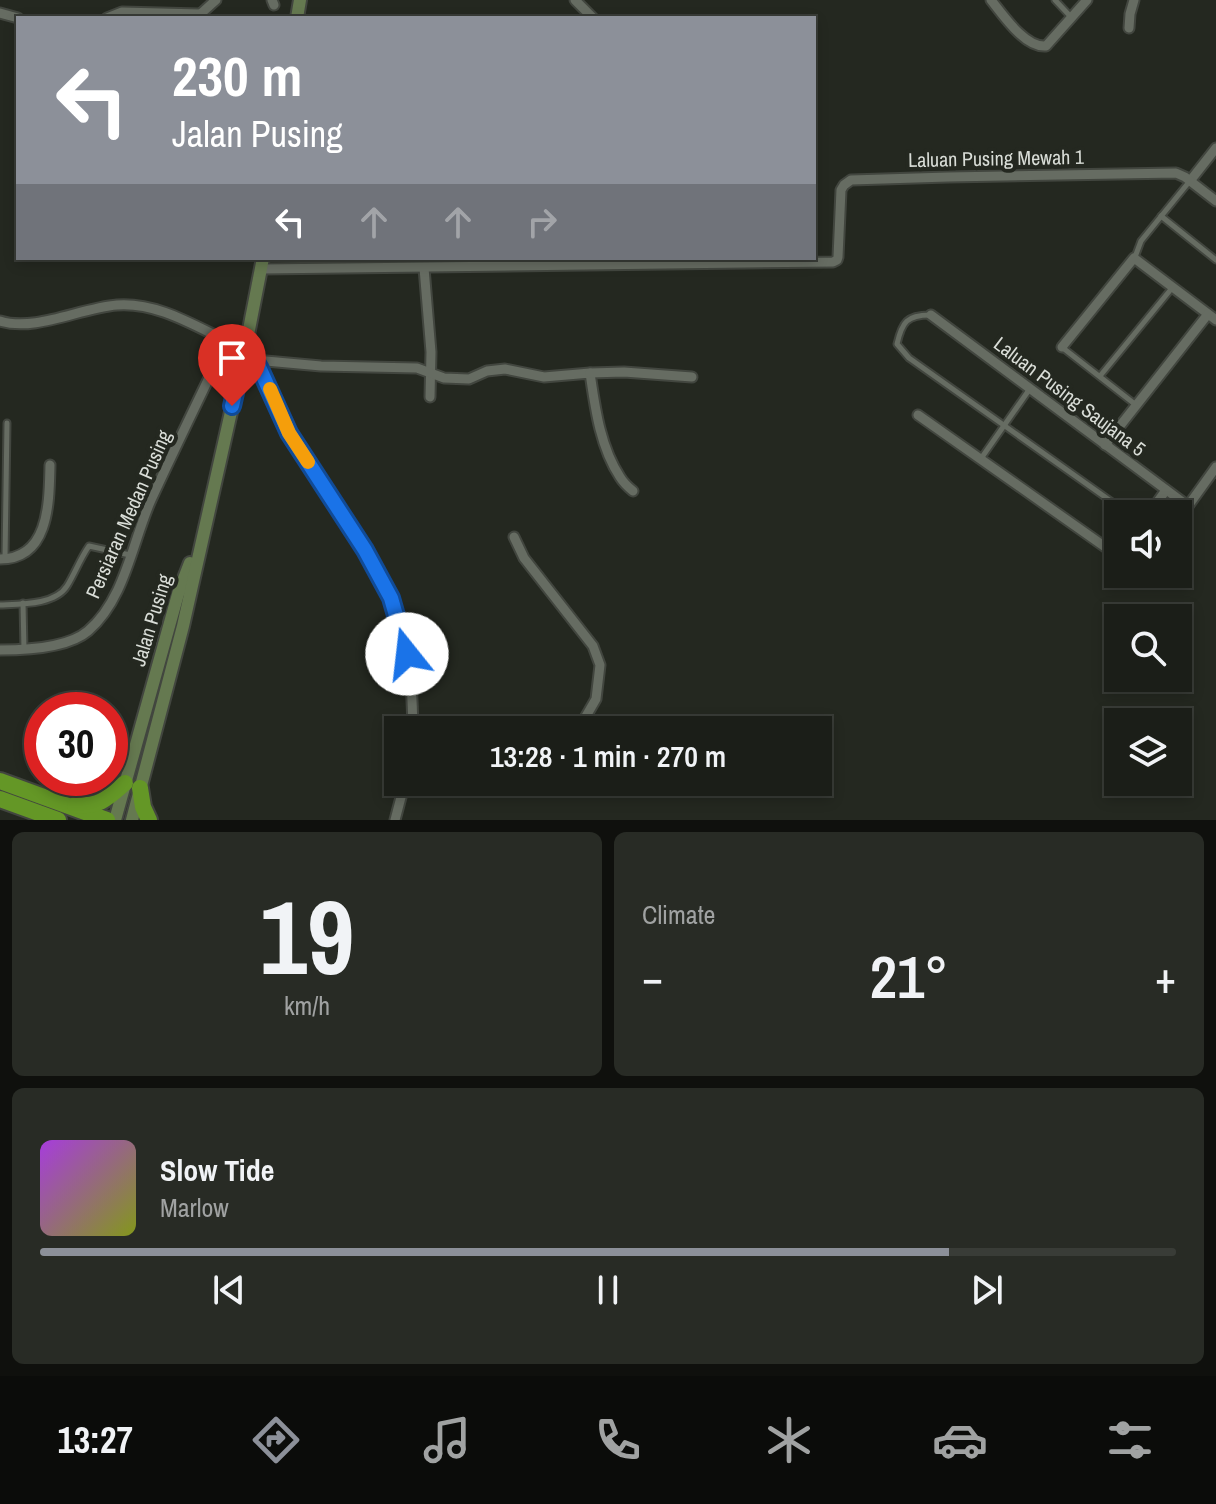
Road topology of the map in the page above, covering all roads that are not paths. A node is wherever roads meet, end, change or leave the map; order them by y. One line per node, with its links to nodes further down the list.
1 (216, 0): 8 (street)
2 (575, 0): 9 (street)
3 (991, 0): 10 (street)
4 (1055, 0): 10 (lane)
5 (1087, 0): 10 (street)
6 (1134, 0): 11 (street)
7 (112, 16): 8 (street)
8 (198, 16)
9 (591, 16)
10 (1071, 17)
11 (1129, 28)
12 (1216, 148): 13 (street)
13 (1190, 181): 14 (street, Laluan Pusing Mewah 1); 15 (lane); 18 (street, Laluan Pusing Mewah 1)
14 (1216, 201)
15 (1161, 216): 16 (lane); 17 (lane)
16 (1134, 258): 21 (street); 27 (street)
17 (1216, 260)
18 (610, 262): 20 (street)
19 (262, 264): 20 (street); 26 (main road, Jalan Pusing)
20 (424, 268): 29 (street)
21 (1172, 287): 23 (street); 31 (lane)
22 (931, 315): 33 (street, Laluan Pusing Saujana 5); 38 (lane)
23 (1212, 317): 35 (street)
24 (0, 321): 25 (street)
25 (229, 342): 26 (street); 51 (street, Persiaran Medan Pusing)
26 (246, 345): 28 (street); 60 (main road, Jalan Pusing)
27 (1062, 347): 31 (lane)
28 (255, 360): 29 (street); 57 (street)
29 (432, 373): 30 (street); 34 (street)
30 (590, 373): 32 (street); 44 (street)
31 (1100, 376): 35 (lane)
32 (692, 377)
33 (1030, 389): 38 (lane); 39 (street, Laluan Pusing Saujana 5)
34 (430, 397)
35 (1136, 405): 39 (street)
36 (918, 415): 40 (street)
37 (7, 423): 52 (lane)
38 (1005, 426): 40 (lane); 45 (lane)
39 (1105, 445): 43 (street, Laluan Pusing Saujana 5)
40 (980, 460): 50 (street)
41 (50, 465): 52 (street)
42 (1216, 467): 48 (street)
43 (1166, 490): 46 (street); 47 (street, Laluan Pusing Saujana 5)
44 (633, 491)
45 (1109, 500)
46 (1159, 500)
47 (1180, 500)
48 (1192, 500)
49 (514, 537): 58 (street)
50 (1104, 546)
51 (130, 555): 53 (lane); 56 (street, Persiaran Medan Pusing)
52 (3, 559)
53 (23, 603): 54 (lane); 56 (lane)
54 (0, 605)
55 (0, 650): 56 (street, Persiaran Medan Pusing)
56 (24, 650)
57 (412, 716)
58 (586, 716)
59 (0, 781): 64 (highway)
60 (133, 785): 64 (highway); 67 (main road, Jalan Pusing); 68 (main road, Jalan Pusing); 69 (highway)
61 (401, 796): 70 (street)
62 (0, 799): 64 (highway)
63 (0, 805): 65 (highway)
64 (60, 812): 66 (highway)
65 (24, 820)
66 (107, 820)
67 (115, 820)
68 (132, 820)
69 (149, 820)
70 (395, 820)

